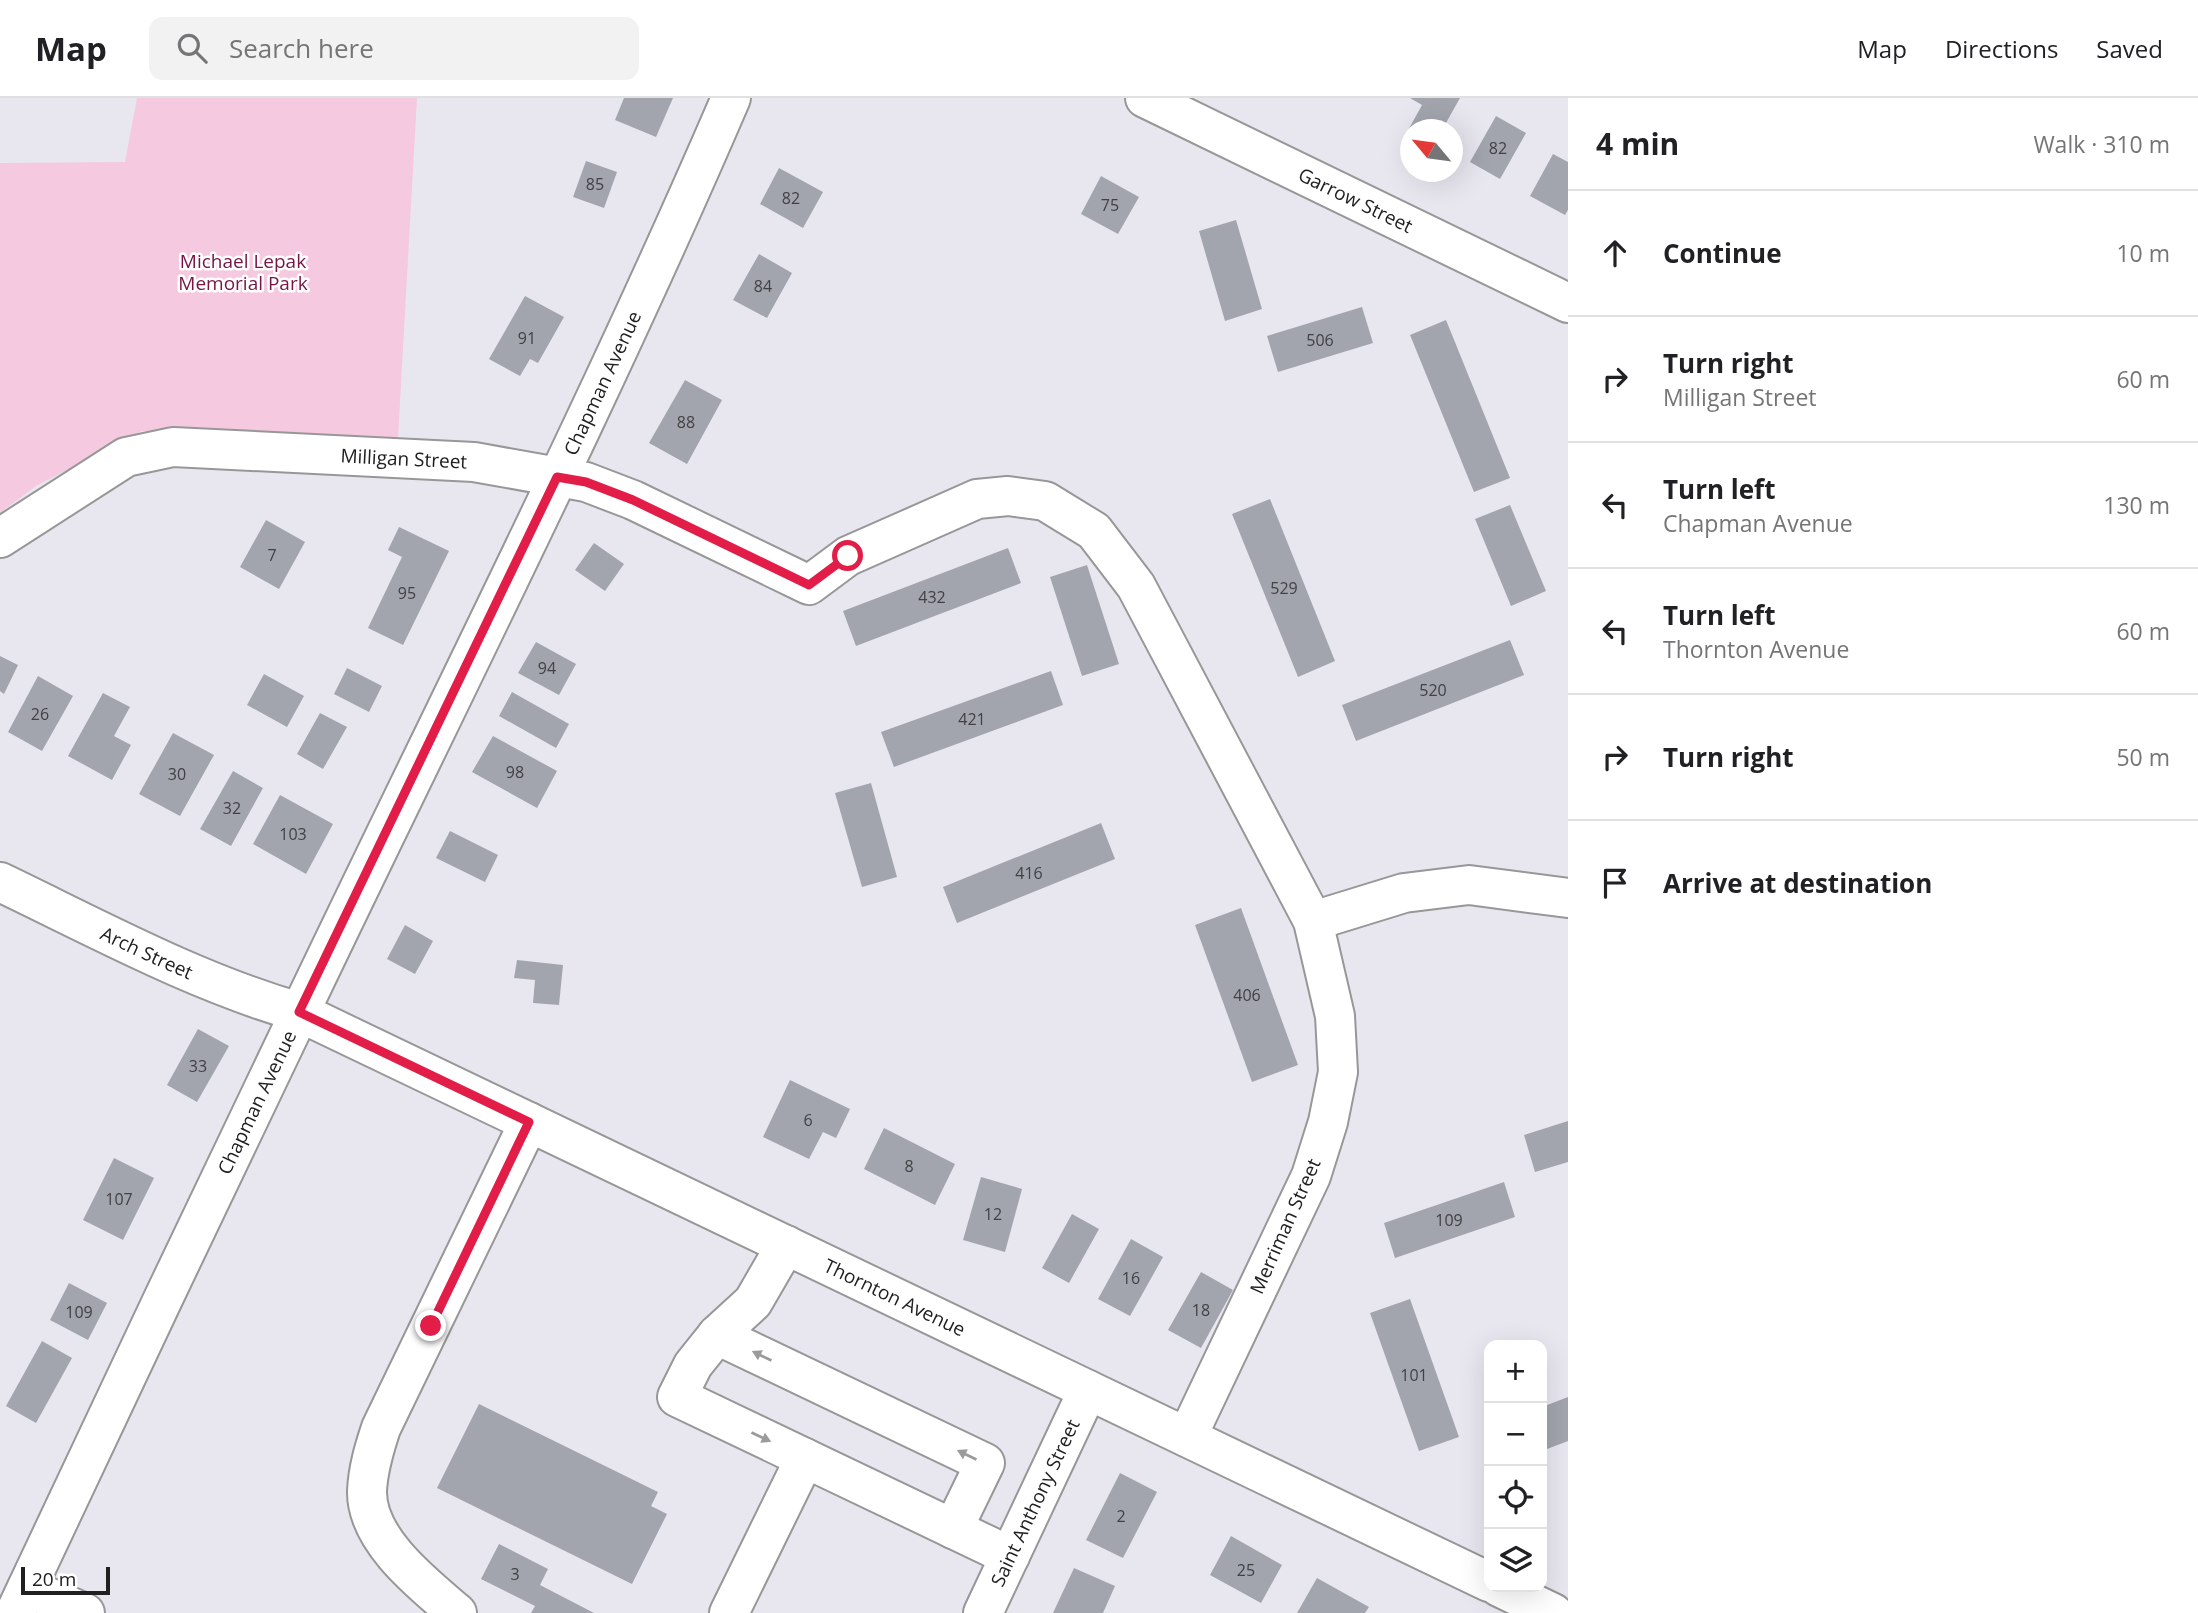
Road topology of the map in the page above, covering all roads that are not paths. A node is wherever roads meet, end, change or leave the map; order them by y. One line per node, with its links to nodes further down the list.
1 (732, 98): 4 (street, Chapman Avenue)
2 (1145, 98): 3 (street, Garrow Street)
3 (1568, 303)
4 (557, 477): 5 (street, Milligan Street); 6 (street, Milligan Street); 10 (street, Chapman Avenue)
5 (0, 538)
6 (809, 585): 9 (street, Merriman Street)
7 (0, 883): 10 (street, Arch Street)
8 (1568, 898): 9 (street)
9 (1313, 920): 15 (street, Merriman Street)
10 (299, 1012): 11 (street, Thornton Avenue); 20 (street, Chapman Avenue)
11 (529, 1122): 12 (street, Thornton Avenue); 22 (street)
12 (786, 1245): 13 (street); 14 (street, Thornton Avenue)
13 (718, 1335): 16 (street, one-way to 16); 17 (street, one-way to 13)
14 (1088, 1390): 15 (street, Thornton Avenue); 18 (street, Saint Anthony Street)
15 (1187, 1437): 19 (street, Thornton Avenue)
16 (805, 1458): 17 (street); 23 (street)
17 (953, 1529): 18 (street)
18 (1010, 1556): 24 (street, Saint Anthony Street)
19 (1502, 1594): 25 (street, Thornton Avenue)
20 (21, 1600): 21 (street)
21 (85, 1613)
22 (457, 1613)
23 (729, 1613)
24 (983, 1613)
25 (1553, 1613)

